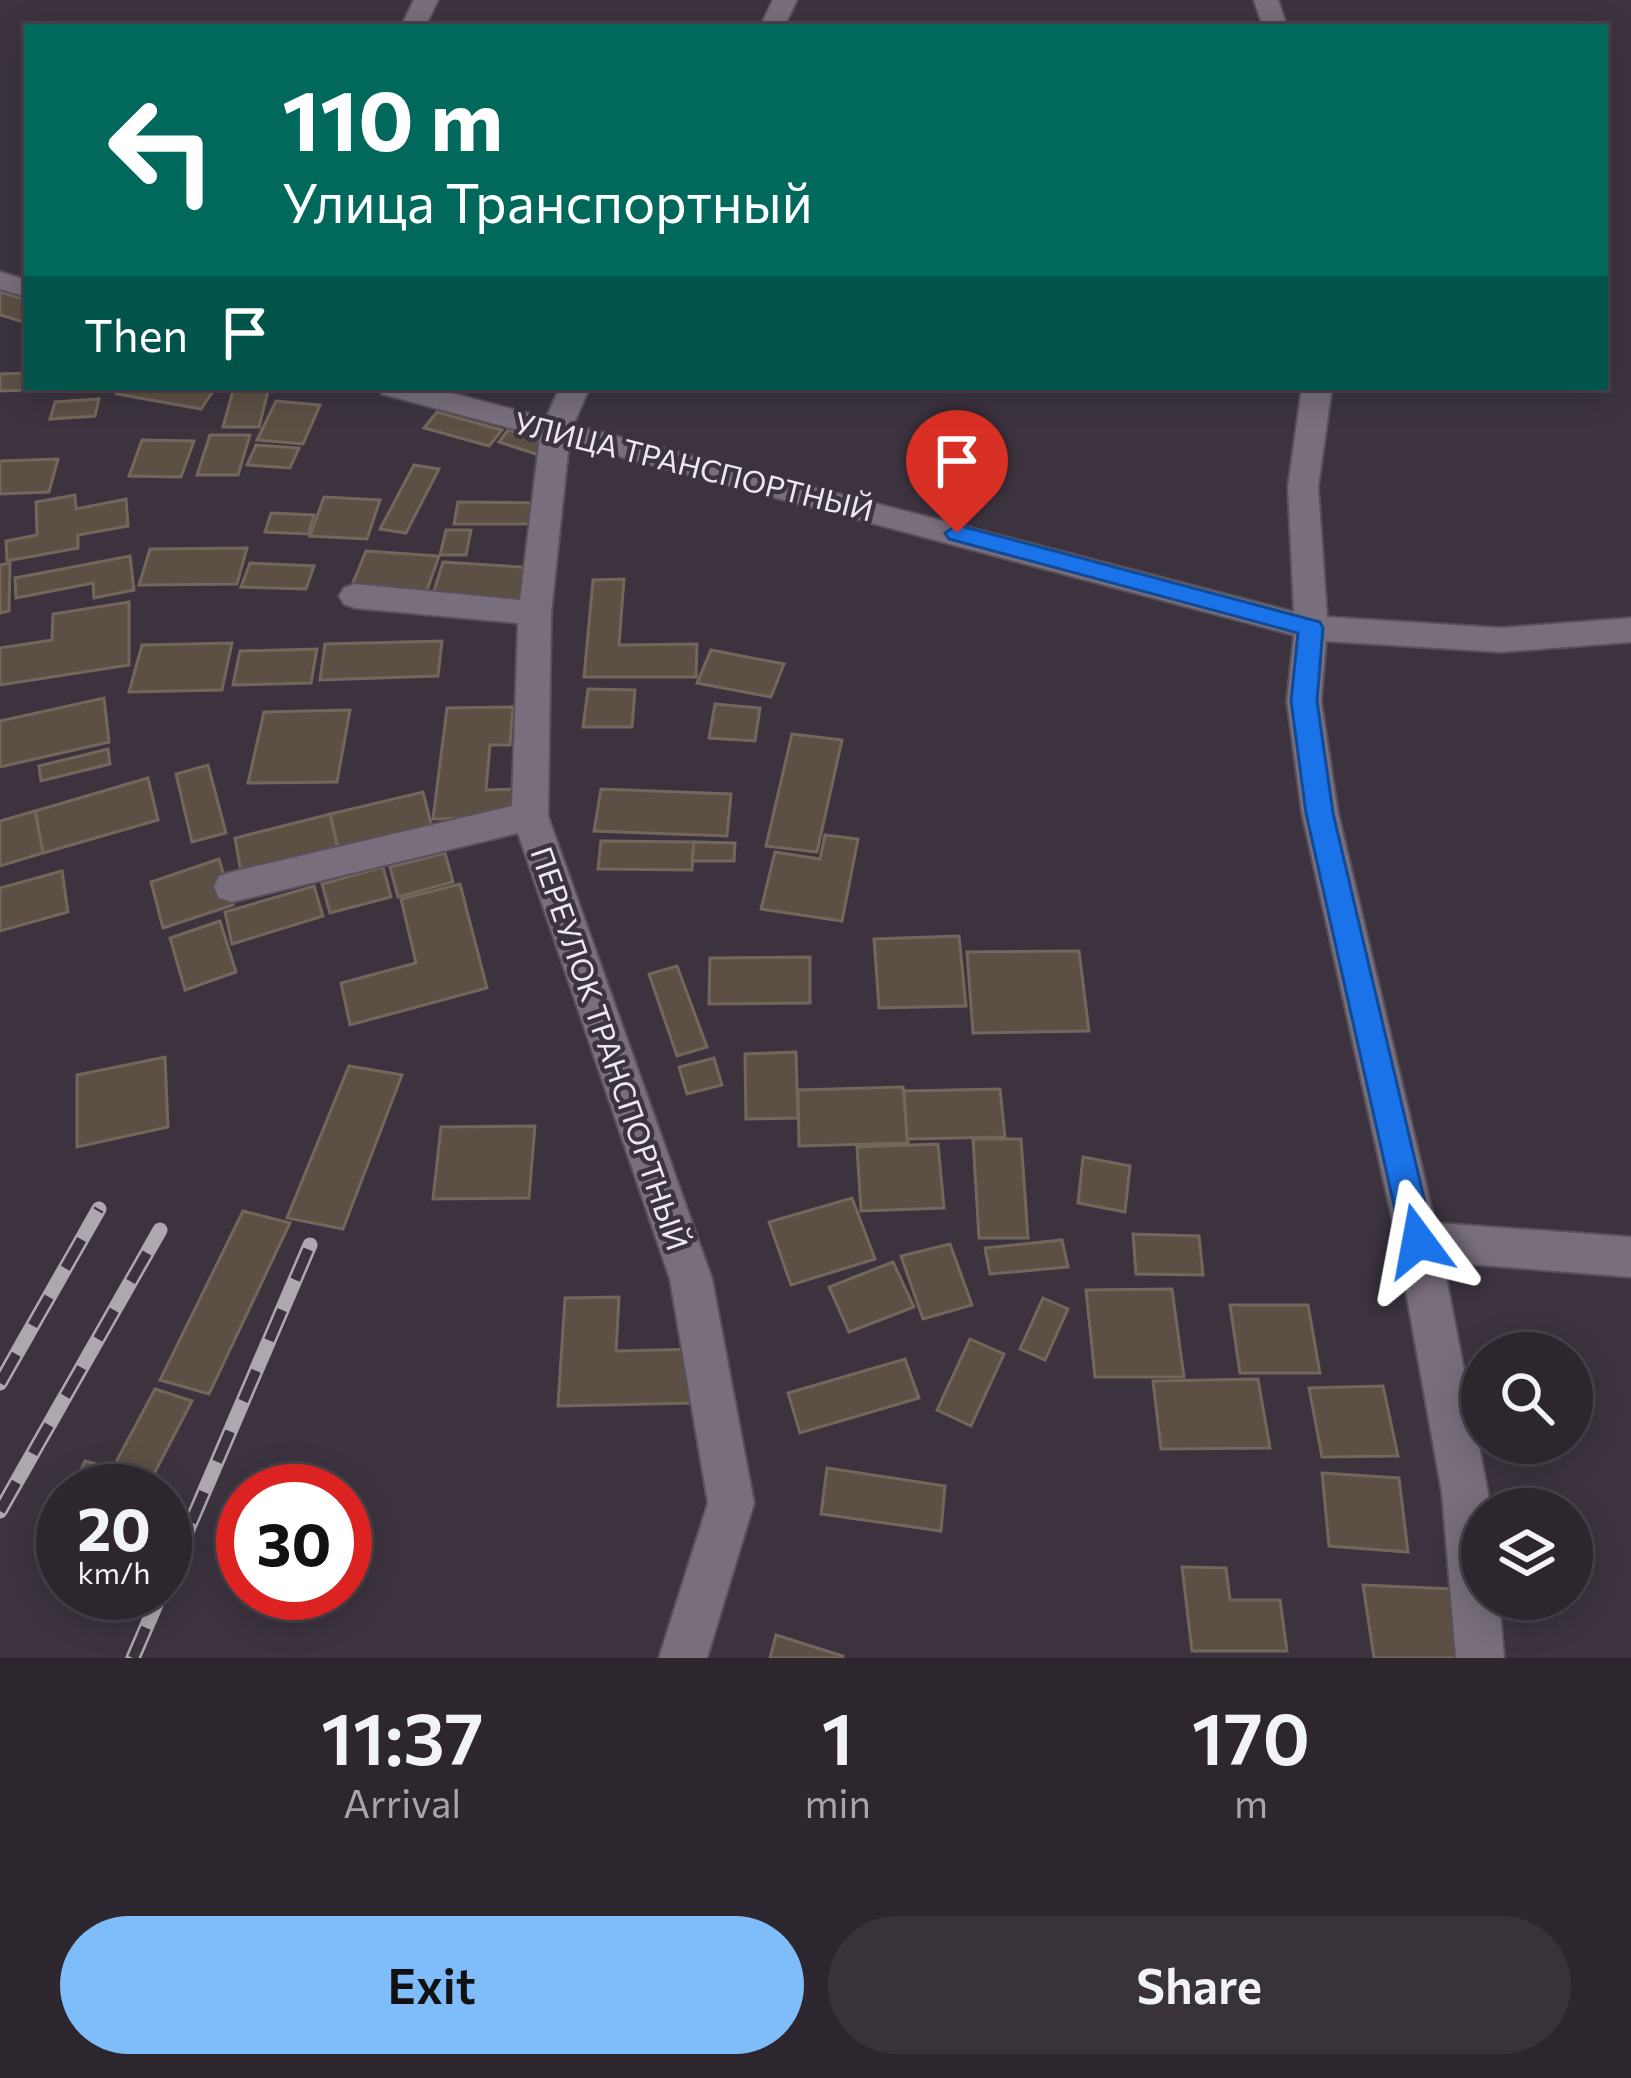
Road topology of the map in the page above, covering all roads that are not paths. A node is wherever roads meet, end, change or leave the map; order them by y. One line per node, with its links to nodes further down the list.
1 (404, 390): 4 (street, УЛИЦА ТРАНСПОРТНЫЙ)
2 (574, 390): 4 (street, ПЕРЕУЛОК ТРАНСПОРТНЫЙ)
3 (1317, 390): 7 (street)
4 (556, 429): 6 (street, ПЕРЕУЛОК ТРАНСПОРТНЫЙ); 7 (street, УЛИЦА ТРАНСПОРТНЫЙ)
5 (355, 596): 6 (street)
6 (535, 613): 9 (street, ПЕРЕУЛОК ТРАНСПОРТНЫЙ)
7 (1311, 628): 8 (street, УЛИЦА ТРАНСПОРТНЫЙ); 11 (street)
8 (1631, 630)
9 (530, 816): 10 (street); 13 (street, ПЕРЕУЛОК ТРАНСПОРТНЫЙ)
10 (232, 886)
11 (1418, 1241): 12 (street); 14 (street)
12 (1631, 1257)
13 (683, 1658)
14 (1480, 1658)

